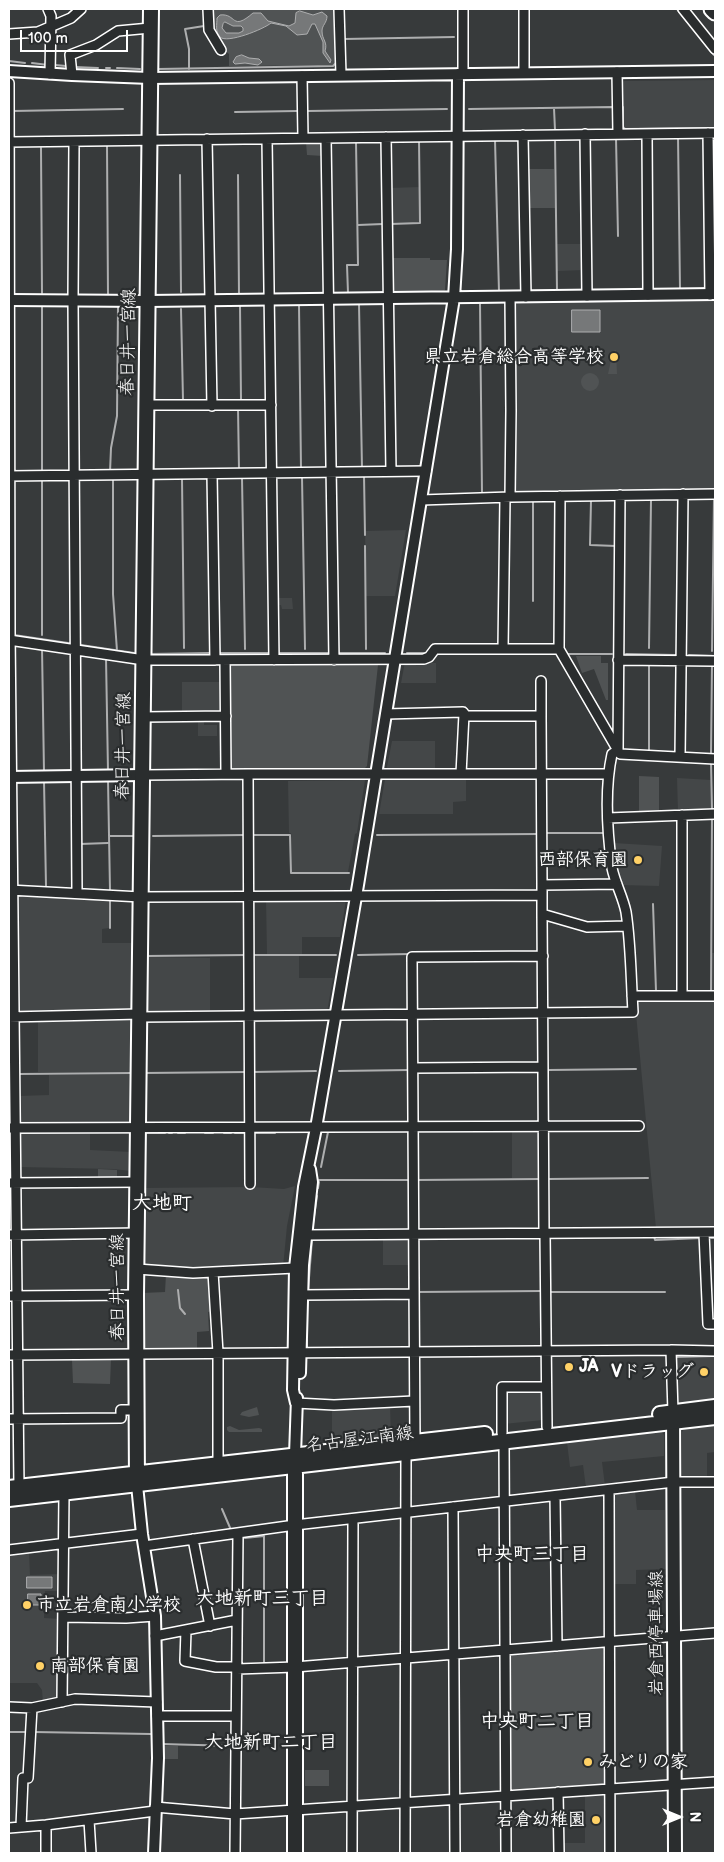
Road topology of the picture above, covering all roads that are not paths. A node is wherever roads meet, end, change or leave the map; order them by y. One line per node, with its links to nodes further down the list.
1 (48, 9): 11 (street)
2 (81, 9): 11 (street)
3 (151, 9): 12 (main road, 春日井一宮線)
4 (208, 9): 15 (street)
5 (339, 9): 23 (street)
6 (463, 9): 21 (street)
7 (524, 9): 19 (street)
8 (684, 9): 14 (street)
9 (712, 9): 10 (highway)
10 (715, 12)
11 (51, 27): 13 (street); 20 (street)
12 (150, 28): 22 (street); 25 (main road, 春日井一宮線)
13 (9, 34)
14 (715, 49)
15 (221, 50)
16 (9, 71): 20 (street)
17 (715, 71): 18 (street)
18 (617, 72): 19 (street); 29 (street)
19 (524, 73): 21 (street)
20 (50, 74): 22 (street)
21 (460, 74): 23 (street); 32 (street)
22 (72, 75): 25 (street)
23 (341, 75): 24 (street)
24 (302, 76): 25 (street); 35 (street)
25 (150, 78): 38 (main road, 春日井一宮線)
26 (9, 83): 39 (street)
27 (712, 133): 30 (street); 41 (street)
28 (585, 134): 29 (street); 31 (street); 43 (street)
29 (618, 134): 30 (street)
30 (646, 134): 42 (street)
31 (524, 135): 32 (street); 45 (street)
32 (458, 136): 33 (street); 46 (street)
33 (386, 137): 36 (street); 48 (street)
34 (266, 138): 35 (street); 37 (street); 51 (street)
35 (303, 138): 36 (street)
36 (326, 138): 47 (street)
37 (207, 139): 38 (street); 52 (street)
38 (149, 140): 40 (street); 53 (main road, 春日井一宮線)
39 (9, 142): 40 (street); 49 (street)
40 (74, 142): 50 (street)
41 (713, 294): 42 (street)
42 (648, 295): 43 (street)
43 (587, 296): 45 (street)
44 (510, 297): 45 (street); 46 (street); 69 (street)
45 (526, 297)
46 (454, 298): 48 (street); 58 (street)
47 (328, 299): 48 (street); 51 (street); 59 (street)
48 (388, 299): 57 (street)
49 (9, 300): 50 (street); 63 (street)
50 (73, 300): 53 (street); 64 (street)
51 (269, 300): 52 (street); 55 (street)
52 (210, 301): 53 (street); 56 (street)
53 (148, 302): 54 (main road, 春日井一宮線)
54 (147, 405): 56 (street); 62 (main road, 春日井一宮線)
55 (270, 405): 56 (street); 60 (street)
56 (212, 406)
57 (391, 471): 58 (street); 59 (street)
58 (426, 471): 70 (street)
59 (331, 472): 60 (street); 80 (street)
60 (272, 473): 61 (street); 79 (street)
61 (212, 474): 62 (street); 77 (street)
62 (146, 475): 64 (street); 76 (main road, 春日井一宮線)
63 (9, 476): 64 (street); 71 (street)
64 (74, 476): 74 (street)
65 (683, 494): 66 (street); 67 (street); 82 (street)
66 (715, 494)
67 (620, 495): 68 (street); 81 (street)
68 (560, 496): 69 (street); 73 (street)
69 (508, 497): 70 (street); 72 (street)
70 (421, 500): 75 (street)
71 (10, 640): 74 (street); 101 (street)
72 (503, 649): 73 (street); 75 (street)
73 (559, 649): 90 (street)
74 (75, 650): 76 (street); 100 (street)
75 (395, 659): 80 (street); 85 (street)
76 (144, 660): 77 (street); 89 (main road, 春日井一宮線)
77 (215, 660): 78 (street)
78 (225, 660): 79 (street); 87 (street)
79 (274, 660): 80 (street)
80 (334, 660)
81 (618, 660): 82 (street); 90 (street)
82 (681, 661): 83 (street); 91 (street)
83 (715, 661)
84 (541, 681): 88 (street)
85 (386, 714): 86 (street); 95 (street)
86 (464, 714): 88 (street); 96 (street)
87 (226, 716): 89 (street); 93 (street)
88 (541, 716): 97 (street)
89 (143, 717): 99 (main road, 春日井一宮線)
90 (618, 750): 91 (street); 98 (street)
91 (680, 757): 92 (street)
92 (715, 759)
93 (226, 774): 94 (street); 99 (street)
94 (248, 774): 95 (street); 111 (street)
95 (376, 774): 96 (street); 109 (street)
96 (461, 774): 97 (street)
97 (541, 774): 98 (street); 106 (street)
98 (608, 774): 104 (street)
99 (142, 775): 100 (street); 112 (main road, 春日井一宮線)
100 (75, 776): 101 (street); 108 (street)
101 (10, 777): 107 (street)
102 (715, 814): 103 (street)
103 (682, 815): 104 (street); 117 (street)
104 (608, 818): 105 (street)
105 (617, 884): 106 (street); 114 (street)
106 (542, 885): 110 (street)
107 (11, 890): 108 (street); 122 (street)
108 (77, 893): 112 (street)
109 (355, 895): 110 (street); 111 (street); 120 (street)
110 (542, 895): 113 (street)
111 (249, 896): 112 (street); 124 (street)
112 (141, 897): 123 (main road, 春日井一宮線)
113 (542, 914): 114 (street); 115 (street)
114 (627, 926): 116 (street)
115 (543, 956): 119 (street); 121 (street)
116 (632, 996): 117 (street); 119 (street)
117 (682, 996): 118 (street)
118 (715, 996)
119 (543, 1014): 121 (street); 125 (street)
120 (336, 1015): 121 (street); 124 (street); 132 (street)
121 (412, 1015): 126 (street)
122 (12, 1016): 123 (street); 130 (street)
123 (140, 1016): 124 (street); 133 (main road, 春日井一宮線)
124 (250, 1016): 131 (street)
125 (543, 1067): 126 (street); 127 (street)
126 (413, 1068): 129 (street)
127 (544, 1126): 128 (street); 129 (street); 142 (street)
128 (639, 1126)
129 (413, 1127): 132 (street); 141 (street)
130 (12, 1128): 133 (street); 136 (street)
131 (250, 1128): 132 (street); 133 (street); 137 (street)
132 (316, 1128): 134 (street)
133 (138, 1129): 135 (main road, 春日井一宮線)
134 (308, 1163): 144 (street); 145 (street)
135 (138, 1182): 136 (street); 140 (main road, 春日井一宮線)
136 (13, 1183): 143 (street)
137 (250, 1184)
138 (715, 1232): 139 (street)
139 (704, 1233): 142 (street); 152 (street)
140 (138, 1234): 143 (street); 146 (main road, 春日井一宮線)
141 (414, 1234): 142 (street); 144 (street); 149 (street)
142 (545, 1234): 154 (street)
143 (13, 1235): 151 (street)
144 (305, 1235): 148 (street)
145 (295, 1268): 147 (street); 158 (street)
146 (137, 1269): 147 (street); 150 (main road, 春日井一宮線)
147 (213, 1272): 157 (street)
148 (301, 1294): 149 (street); 158 (street)
149 (414, 1294): 156 (street)
150 (136, 1295): 151 (street); 159 (main road, 春日井一宮線)
151 (13, 1296): 160 (street)
152 (715, 1324)
153 (671, 1350): 154 (street); 155 (street); 166 (street)
154 (546, 1351): 156 (street); 161 (street)
155 (715, 1351)
156 (414, 1352): 158 (street); 162 (street)
157 (218, 1353): 158 (street); 159 (street); 175 (street)
158 (297, 1353): 163 (street)
159 (137, 1354): 160 (street); 165 (main road, 春日井一宮線)
160 (13, 1355): 169 (street)
161 (546, 1387): 170 (street); 171 (street)
162 (414, 1401): 163 (street); 172 (street)
163 (296, 1403): 174 (street)
164 (715, 1407): 166 (main road, 名古屋江南線)
165 (137, 1410): 169 (street); 176 (main road, 春日井一宮線)
166 (673, 1417): 167 (main road, 名古屋江南線); 170 (main road, 名古屋江南線); 171 (main road, 名古屋江南線); 177 (main road, 岩倉西停車場線)
167 (715, 1417)
168 (9, 1419): 169 (street)
169 (18, 1419): 179 (street)
170 (547, 1427): 171 (main road, 名古屋江南線)
171 (503, 1437): 172 (main road, 名古屋江南線); 173 (main road, 名古屋江南線); 184 (street)
172 (415, 1442): 174 (main road, 名古屋江南線)
173 (406, 1454): 174 (main road, 名古屋江南線); 186 (street)
174 (296, 1461): 175 (main road, 名古屋江南線); 176 (main road, 名古屋江南線); 188 (main road)
175 (218, 1464): 176 (main road, 名古屋江南線)
176 (138, 1479): 179 (main road, 名古屋江南線); 181 (main road, 名古屋江南線); 189 (street)
177 (674, 1482): 178 (street); 180 (street); 202 (main road, 岩倉西停車場線)
178 (715, 1482)
179 (14, 1488)
180 (608, 1490): 182 (street); 203 (street)
181 (64, 1493): 183 (main road, 名古屋江南線); 192 (street)
182 (555, 1496): 184 (street); 204 (street)
183 (9, 1499)
184 (504, 1502): 185 (street); 205 (street)
185 (453, 1507): 186 (street); 206 (street)
186 (406, 1513): 187 (street); 207 (street)
187 (353, 1519): 188 (street); 208 (street)
188 (295, 1525): 190 (street); 209 (main road)
189 (142, 1534): 192 (street); 193 (street)
190 (238, 1534): 191 (street); 197 (street)
191 (193, 1539): 193 (street); 198 (street)
192 (64, 1544): 194 (street); 196 (street)
193 (144, 1546): 195 (street)
194 (9, 1550)
195 (155, 1616): 196 (street); 201 (street)
196 (63, 1617): 211 (street)
197 (237, 1620): 198 (street); 210 (street)
198 (210, 1626): 199 (street)
199 (186, 1630): 201 (street); 210 (street)
200 (715, 1633): 202 (street)
201 (156, 1636): 212 (street)
202 (674, 1636): 203 (street); 218 (main road, 岩倉西停車場線)
203 (609, 1642): 204 (street); 219 (street)
204 (557, 1646): 205 (street)
205 (505, 1650): 206 (street); 221 (street)
206 (453, 1655): 207 (street); 222 (street)
207 (405, 1659): 208 (street); 223 (street)
208 (352, 1663): 209 (street); 224 (street)
209 (295, 1667): 210 (street); 226 (main road)
210 (237, 1668): 216 (street)
211 (62, 1702): 212 (street); 214 (street)
212 (157, 1702): 215 (street)
213 (9, 1707): 214 (street)
214 (32, 1708): 230 (street)
215 (157, 1716): 216 (street); 225 (street)
216 (236, 1716): 227 (street)
217 (715, 1782): 218 (street)
218 (675, 1784): 219 (street); 243 (main road, 岩倉西停車場線)
219 (610, 1789): 220 (street); 242 (street)
220 (558, 1792): 221 (street); 241 (street)
221 (506, 1796): 222 (street); 240 (street)
222 (454, 1800): 223 (street); 239 (street)
223 (405, 1803): 224 (street); 238 (street)
224 (352, 1807): 226 (street); 237 (street)
225 (155, 1809): 227 (street); 228 (street); 234 (street)
226 (295, 1811): 227 (street); 236 (main road)
227 (235, 1814): 235 (street)
228 (89, 1820): 229 (street); 233 (street)
229 (46, 1825): 230 (street); 232 (street)
230 (21, 1827): 231 (street)
231 (9, 1828)
232 (46, 1853)
233 (91, 1853)
234 (154, 1853)
235 (235, 1853)
236 (295, 1853)
237 (352, 1853)
238 (405, 1853)
239 (455, 1853)
240 (506, 1853)
241 (559, 1853)
242 (610, 1853)
243 (675, 1853)

